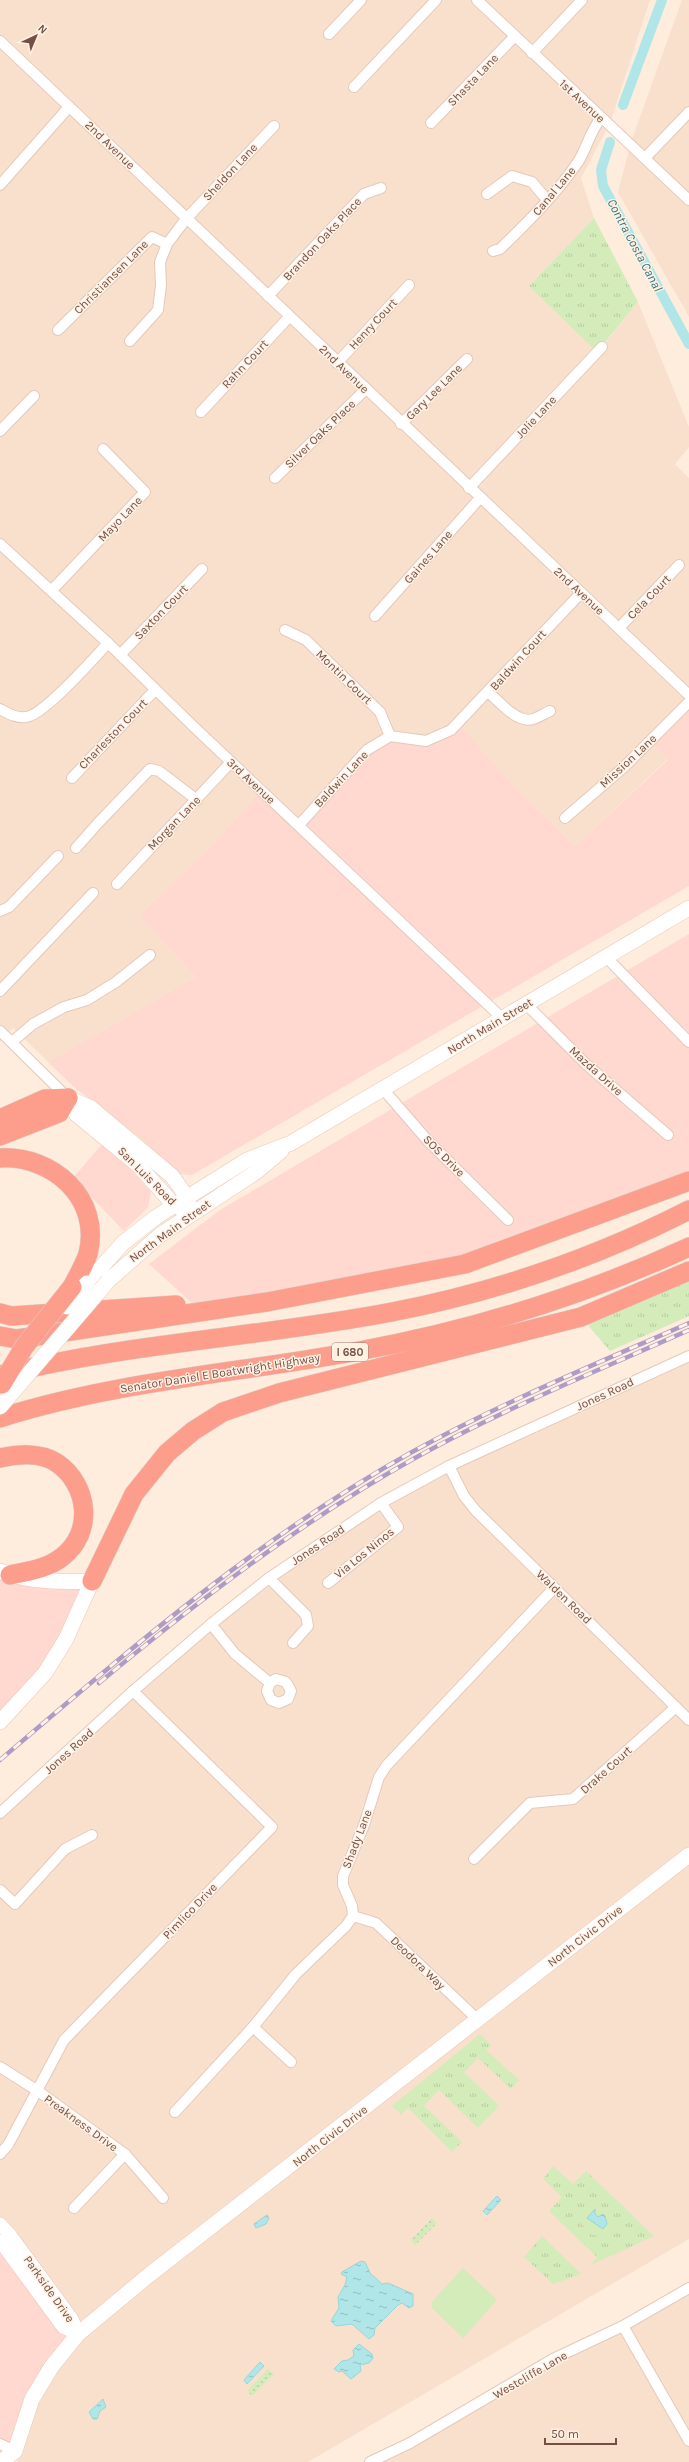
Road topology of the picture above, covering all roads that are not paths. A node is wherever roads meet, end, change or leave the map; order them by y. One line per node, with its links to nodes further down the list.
1 (361, 0): 5 (street)
2 (436, 0): 9 (street)
3 (477, 0): 6 (street, 1st Avenue)
4 (582, 0): 8 (street)
5 (329, 34)
6 (515, 36): 8 (street, 1st Avenue); 13 (street, Shasta Lane)
7 (0, 42): 10 (street, 2nd Avenue)
8 (532, 53): 12 (street, 1st Avenue)
9 (354, 87)
10 (69, 107): 16 (street); 21 (street, 2nd Avenue)
11 (689, 112): 15 (street)
12 (601, 118): 15 (street, 1st Avenue); 19 (street, Canal Lane)
13 (431, 123)
14 (274, 126): 21 (street, Sheldon Lane)
15 (646, 158): 20 (street, 1st Avenue)
16 (0, 185)
17 (381, 188): 25 (street, Brandon Oaks Place)
18 (487, 194): 19 (street)
19 (547, 200): 23 (street, Canal Lane)
20 (689, 200)
21 (186, 219): 22 (street, Sheldon Lane); 25 (street, 2nd Avenue)
22 (167, 244): 27 (street, Christiansen Lane); 28 (street, Sheldon Lane)
23 (493, 251)
24 (409, 285): 31 (street, Henry Court)
25 (268, 296): 26 (street, 2nd Avenue)
26 (289, 317): 31 (street, 2nd Avenue); 34 (street, Rahn Court)
27 (58, 330)
28 (130, 341)
29 (602, 347): 39 (street, Jolie Lane)
30 (467, 359): 35 (street, Gary Lee Lane)
31 (338, 363): 32 (street, 2nd Avenue)
32 (366, 390): 35 (street, 2nd Avenue); 38 (street, Silver Oaks Place)
33 (34, 396): 36 (street)
34 (201, 412)
35 (402, 424): 39 (street, 2nd Avenue)
36 (0, 432)
37 (103, 449): 44 (street, Mayo Lane)
38 (275, 478)
39 (470, 488): 40 (street, 2nd Avenue)
40 (480, 498): 45 (street, 2nd Avenue); 46 (street, Gaines Lane)
41 (0, 544): 44 (street, 3rd Avenue)
42 (679, 565): 47 (street, Cela Court)
43 (202, 569): 50 (street, Saxton Court)
44 (52, 590): 49 (street, 3rd Avenue)
45 (581, 593): 47 (street, 2nd Avenue); 52 (street, Baldwin Court)
46 (375, 616)
47 (618, 628): 53 (street, 2nd Avenue)
48 (285, 630): 57 (street, Montin Court)
49 (108, 643): 50 (street, 3rd Avenue); 55 (street)
50 (120, 655): 51 (street, 3rd Avenue)
51 (155, 690): 58 (street, 3rd Avenue); 59 (street, Charleston Court)
52 (488, 692): 56 (street, Baldwin Court); 57 (street)
53 (689, 695)
54 (689, 702): 61 (street, Mission Lane)
55 (0, 709)
56 (550, 711)
57 (390, 736): 62 (street, Baldwin Lane)
58 (231, 762): 60 (street, Morgan Lane); 62 (street, 3rd Avenue)
59 (72, 778)
60 (197, 800): 63 (street); 65 (street, Morgan Lane)
61 (565, 818)
62 (299, 825): 73 (street, 3rd Avenue)
63 (76, 848)
64 (58, 856): 68 (street)
65 (117, 884)
66 (93, 893): 71 (street)
67 (689, 908): 70 (main road, North Main Street)
68 (0, 911)
69 (150, 955): 75 (street)
70 (606, 958): 72 (main road, North Main Street); 76 (street)
71 (0, 991)
72 (526, 1004): 73 (main road, North Main Street); 80 (street, Mazda Drive)
73 (502, 1018): 77 (main road, North Main Street)
74 (0, 1032): 75 (street, San Luis Road)
75 (12, 1042): 78 (street, San Luis Road)
76 (689, 1042)
77 (383, 1089): 82 (main road, North Main Street); 89 (street, SOS Drive)
78 (68, 1098): 79 (highway); 81 (highway); 85 (main road, San Luis Road); 86 (main road, San Luis Road)
79 (0, 1119)
80 (668, 1135)
81 (0, 1136)
82 (291, 1143): 85 (main road, North Main Street); 88 (main road, North Main Street)
83 (0, 1158): 92 (highway)
84 (689, 1181): 93 (highway)
85 (187, 1196): 86 (main road, North Main Street); 88 (main road, San Luis Road)
86 (174, 1205): 88 (main road, San Luis Road); 92 (main road, North Main Street)
87 (689, 1210): 97 (highway)
88 (191, 1213): 98 (main road, North Main Street, bridge)
89 (508, 1220)
90 (689, 1247): 99 (highway, Senator Daniel E Boatwright Highway / I 680)
91 (689, 1271): 105 (highway)
92 (80, 1285): 97 (highway, bridge)
93 (267, 1302): 94 (highway); 95 (highway)
94 (0, 1313)
95 (0, 1336)
96 (689, 1356): 101 (street, Jones Road)
97 (1, 1382)
98 (0, 1407)
99 (0, 1418)
100 (0, 1458): 103 (highway)
101 (449, 1466): 102 (street, Jones Road); 107 (street, Walden Road)
102 (381, 1503): 104 (street, Jones Road); 106 (street, Via Los Ninos)
103 (5, 1573): 105 (main road)
104 (269, 1578): 108 (street, Jones Road); 109 (street)
105 (92, 1581): 114 (main road)
106 (328, 1583)
107 (554, 1588): 112 (street, Walden Road); 120 (street, Shady Lane)
108 (211, 1624): 110 (street); 111 (street, Jones Road)
109 (293, 1642)
110 (270, 1683)
111 (133, 1691): 115 (street, Jones Road); 125 (street, Pimlico Drive)
112 (676, 1707): 113 (street, Walden Road); 118 (street, Drake Court)
113 (689, 1720)
114 (0, 1722)
115 (0, 1813)
116 (92, 1835): 119 (street)
117 (689, 1855): 121 (main road, North Civic Drive)
118 (474, 1859)
119 (0, 1890)
120 (353, 1916): 121 (street, Deodora Way); 122 (street)
121 (477, 2019): 135 (main road, North Civic Drive)
122 (253, 2027): 123 (street); 126 (street)
123 (292, 2062)
124 (0, 2067): 125 (street, Preakness Drive)
125 (38, 2091): 127 (street, Pimlico Drive); 128 (street, Preakness Drive)
126 (175, 2112)
127 (0, 2154)
128 (125, 2154): 129 (street, Preakness Drive); 130 (street)
129 (163, 2198)
130 (74, 2208)
131 (0, 2224): 135 (street, Parkside Drive)
132 (0, 2241): 135 (street, Parkside Drive)
133 (689, 2288): 134 (street, Westcliffe Lane)
134 (623, 2326): 136 (street); 139 (street, Westcliffe Lane)
135 (78, 2334): 138 (main road, North Civic Drive)
136 (689, 2441)
137 (0, 2444): 138 (street)
138 (13, 2458)
139 (370, 2462)

